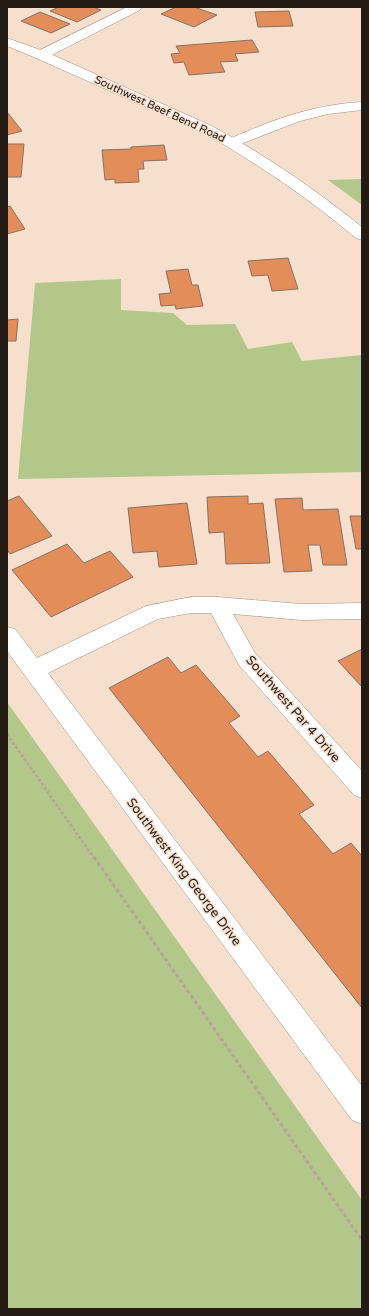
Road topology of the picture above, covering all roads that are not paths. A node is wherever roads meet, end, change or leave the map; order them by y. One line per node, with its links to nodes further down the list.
1 (136, 7): 3 (street)
2 (7, 42): 3 (street, Southwest Beef Bend Road)
3 (41, 55): 5 (street, Southwest Beef Bend Road)
4 (362, 106): 5 (street)
5 (233, 143): 6 (street, Southwest Beef Bend Road)
6 (362, 235)
7 (217, 605): 8 (street); 10 (street); 11 (street, Southwest Par 4 Drive)
8 (362, 611)
9 (7, 635): 10 (street, Southwest King George Drive)
10 (33, 670): 12 (street, Southwest King George Drive)
11 (362, 788)
12 (362, 1110)

